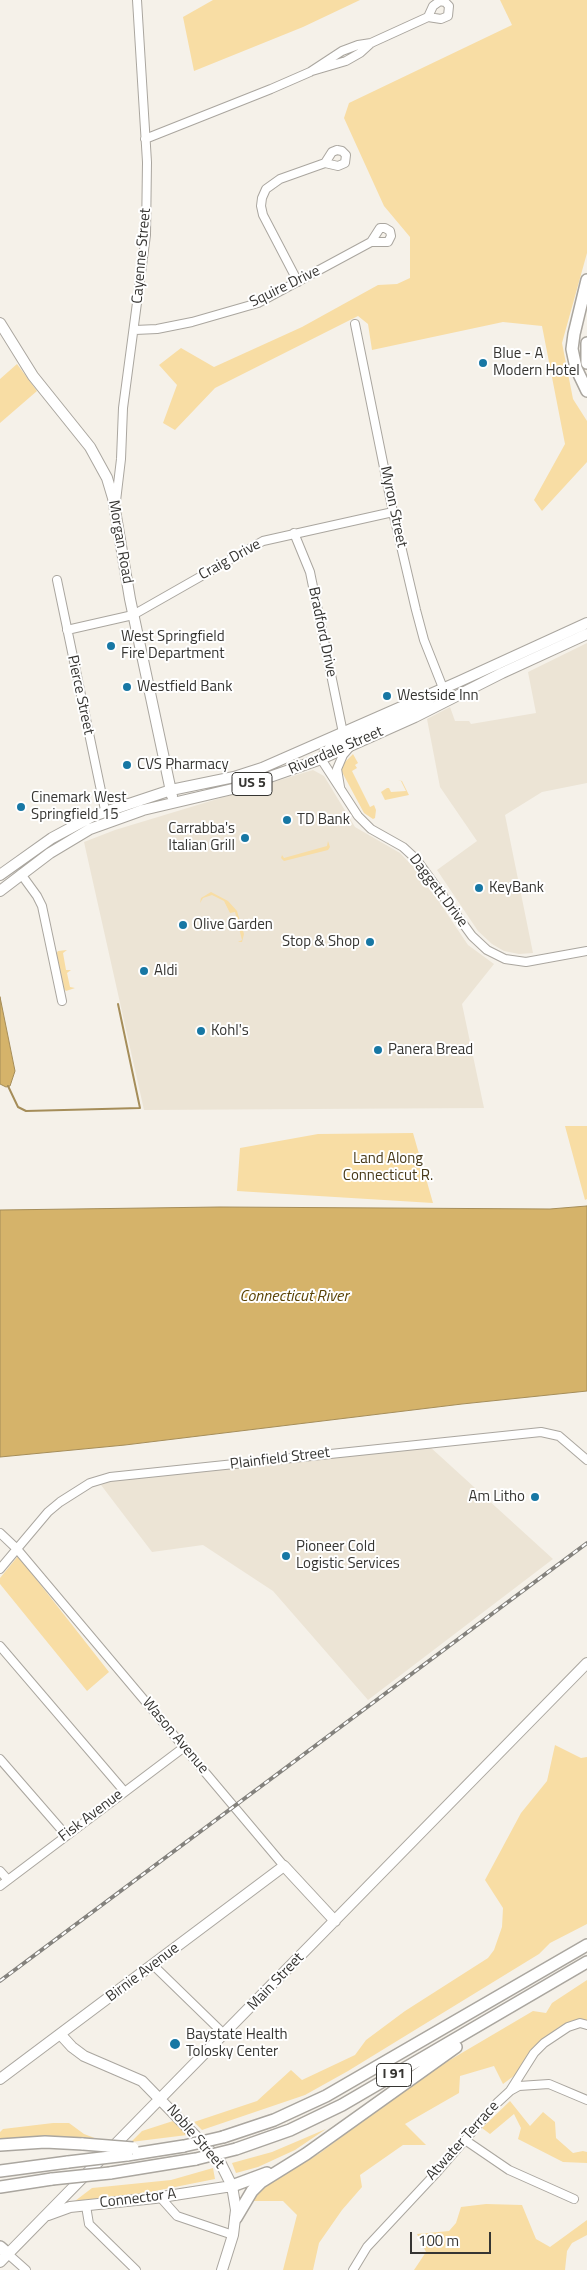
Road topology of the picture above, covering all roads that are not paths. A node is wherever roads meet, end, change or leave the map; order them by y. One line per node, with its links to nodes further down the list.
1 (136, 0): 7 (street, Cayenne Street)
2 (428, 17): 3 (street)
3 (371, 43): 4 (street); 5 (street)
4 (342, 51): 5 (street); 6 (street)
5 (346, 61): 6 (street)
6 (310, 72): 7 (street)
7 (145, 139): 14 (street, Cayenne Street)
8 (325, 163): 11 (street)
9 (371, 242): 11 (street, Squire Drive)
10 (587, 280): 17 (highway)
11 (298, 282): 14 (street, Squire Drive)
12 (0, 323): 19 (main road, Morgan Road)
13 (355, 324): 21 (street, Myron Street)
14 (135, 330): 18 (street, Cayenne Street)
15 (587, 343): 16 (highway)
16 (587, 363)
17 (587, 392)
18 (121, 459): 19 (street); 20 (street, Cayenne Street)
19 (107, 478): 20 (main road, Morgan Road)
20 (115, 511): 24 (main road, Morgan Road)
21 (393, 512): 22 (street, Craig Drive); 29 (street, Myron Street)
22 (294, 533): 24 (street, Craig Drive); 30 (street, Bradford Drive)
23 (57, 580): 26 (street, Pierce Street)
24 (133, 615): 26 (street, Craig Drive); 35 (main road, Morgan Road)
25 (587, 623): 28 (main road, Riverdale Street / US 5)
26 (66, 630): 37 (street, Pierce Street)
27 (587, 634): 31 (main road, Riverdale Street / US 5)
28 (458, 682): 29 (main road, Riverdale Street / US 5); 33 (main road)
29 (443, 688): 30 (main road, Riverdale Street / US 5)
30 (343, 733): 32 (main road, Riverdale Street / US 5)
31 (350, 747): 33 (main road, Riverdale Street / US 5); 34 (street)
32 (302, 751): 33 (main road); 35 (main road, Riverdale Street / US 5)
33 (321, 759): 34 (street, Daggett Drive); 36 (main road, Riverdale Street / US 5)
34 (340, 787): 41 (street, Daggett Drive)
35 (171, 790): 36 (main road, Morgan Road); 37 (main road, Riverdale Street / US 5)
36 (177, 803): 38 (main road, Riverdale Street / US 5)
37 (105, 810): 39 (main road, Riverdale Street / US 5)
38 (21, 874): 40 (main road, Riverdale Street / US 5); 42 (street)
39 (1, 875)
40 (0, 891)
41 (587, 951)
42 (62, 1001)
43 (587, 1460): 45 (street, Plainfield Street)
44 (0, 1533): 45 (street, Wason Avenue)
45 (17, 1548): 46 (street, Plainfield Street); 49 (street, Wason Avenue)
46 (0, 1569)
47 (0, 1646): 51 (street)
48 (587, 1663): 57 (main road, Main Street)
49 (183, 1748): 51 (street, Fisk Avenue); 53 (street, Wason Avenue)
50 (0, 1759): 52 (street)
51 (124, 1791): 52 (street, Fisk Avenue)
52 (66, 1835): 55 (street, Fisk Avenue)
53 (284, 1866): 57 (main road, Wason Avenue); 60 (main road, Birnie Avenue)
54 (0, 1871): 55 (street)
55 (8, 1880): 56 (street, Fisk Avenue)
56 (0, 1886)
57 (335, 1922): 64 (main road, Main Street)
58 (587, 1943): 71 (highway, I 91, bridge)
59 (587, 1962): 61 (highway, I 91)
60 (154, 1965): 63 (main road, Birnie Avenue); 64 (street)
61 (545, 1987): 72 (highway); 75 (highway, I 91, bridge)
62 (584, 2024): 66 (street, Atwater Terrace)
63 (60, 2034): 65 (main road, Birnie Avenue); 67 (main road, Noble Street)
64 (224, 2034): 67 (main road, Main Street)
65 (0, 2079)
66 (510, 2091): 68 (street); 69 (street, Atwater Terrace)
67 (161, 2098): 74 (main road, Noble Street); 79 (main road, Main Street)
68 (587, 2100)
69 (465, 2140): 77 (street); 86 (street, Atwater Terrace)
70 (0, 2145): 71 (highway, bridge)
71 (130, 2152): 73 (highway, I 91, bridge)
72 (287, 2165): 74 (highway); 80 (highway)
73 (0, 2171)
74 (232, 2186): 76 (main road, Connector A); 80 (main road, Noble Street)
75 (0, 2187)
76 (160, 2197): 78 (main road, Connector A); 81 (street)
77 (574, 2199)
78 (86, 2206): 79 (main road, Connector A); 84 (street)
79 (45, 2216): 82 (main road, Main Street)
80 (236, 2218): 81 (main road, Noble Street)
81 (233, 2235): 85 (main road, Noble Street)
82 (3, 2254): 83 (street)
83 (26, 2270)
84 (136, 2270)
85 (222, 2270)
86 (353, 2270)

